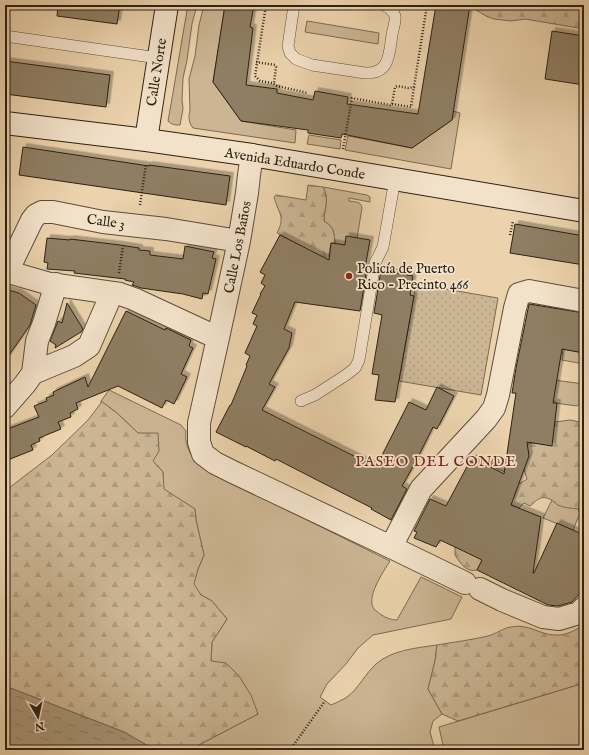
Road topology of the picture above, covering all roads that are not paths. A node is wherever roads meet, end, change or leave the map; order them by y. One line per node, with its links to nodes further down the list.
1 (167, 5): 5 (street, Calle Norte)
2 (294, 5): 3 (lane)
3 (384, 5)
4 (5, 36): 5 (lane)
5 (158, 58): 7 (street, Calle Norte)
6 (5, 123): 7 (street, Avenida Eduardo Conde)
7 (146, 140): 8 (street, Avenida Eduardo Conde)
8 (252, 155): 9 (street, Avenida Eduardo Conde); 11 (street, Calle Los Baños)
9 (395, 179): 10 (street, Avenida Eduardo Conde); 18 (lane)
10 (584, 211)
11 (239, 241): 12 (street, Calle 3); 16 (street, Calle Los Baños)
12 (6, 271): 14 (street)
13 (115, 283): 14 (street); 16 (street); 17 (street)
14 (56, 284): 17 (street)
15 (584, 301): 20 (street)
16 (218, 338): 20 (street, Calle Los Baños)
17 (33, 373): 19 (street)
18 (301, 401)
19 (5, 407)
20 (391, 547): 21 (street)
21 (584, 608)

